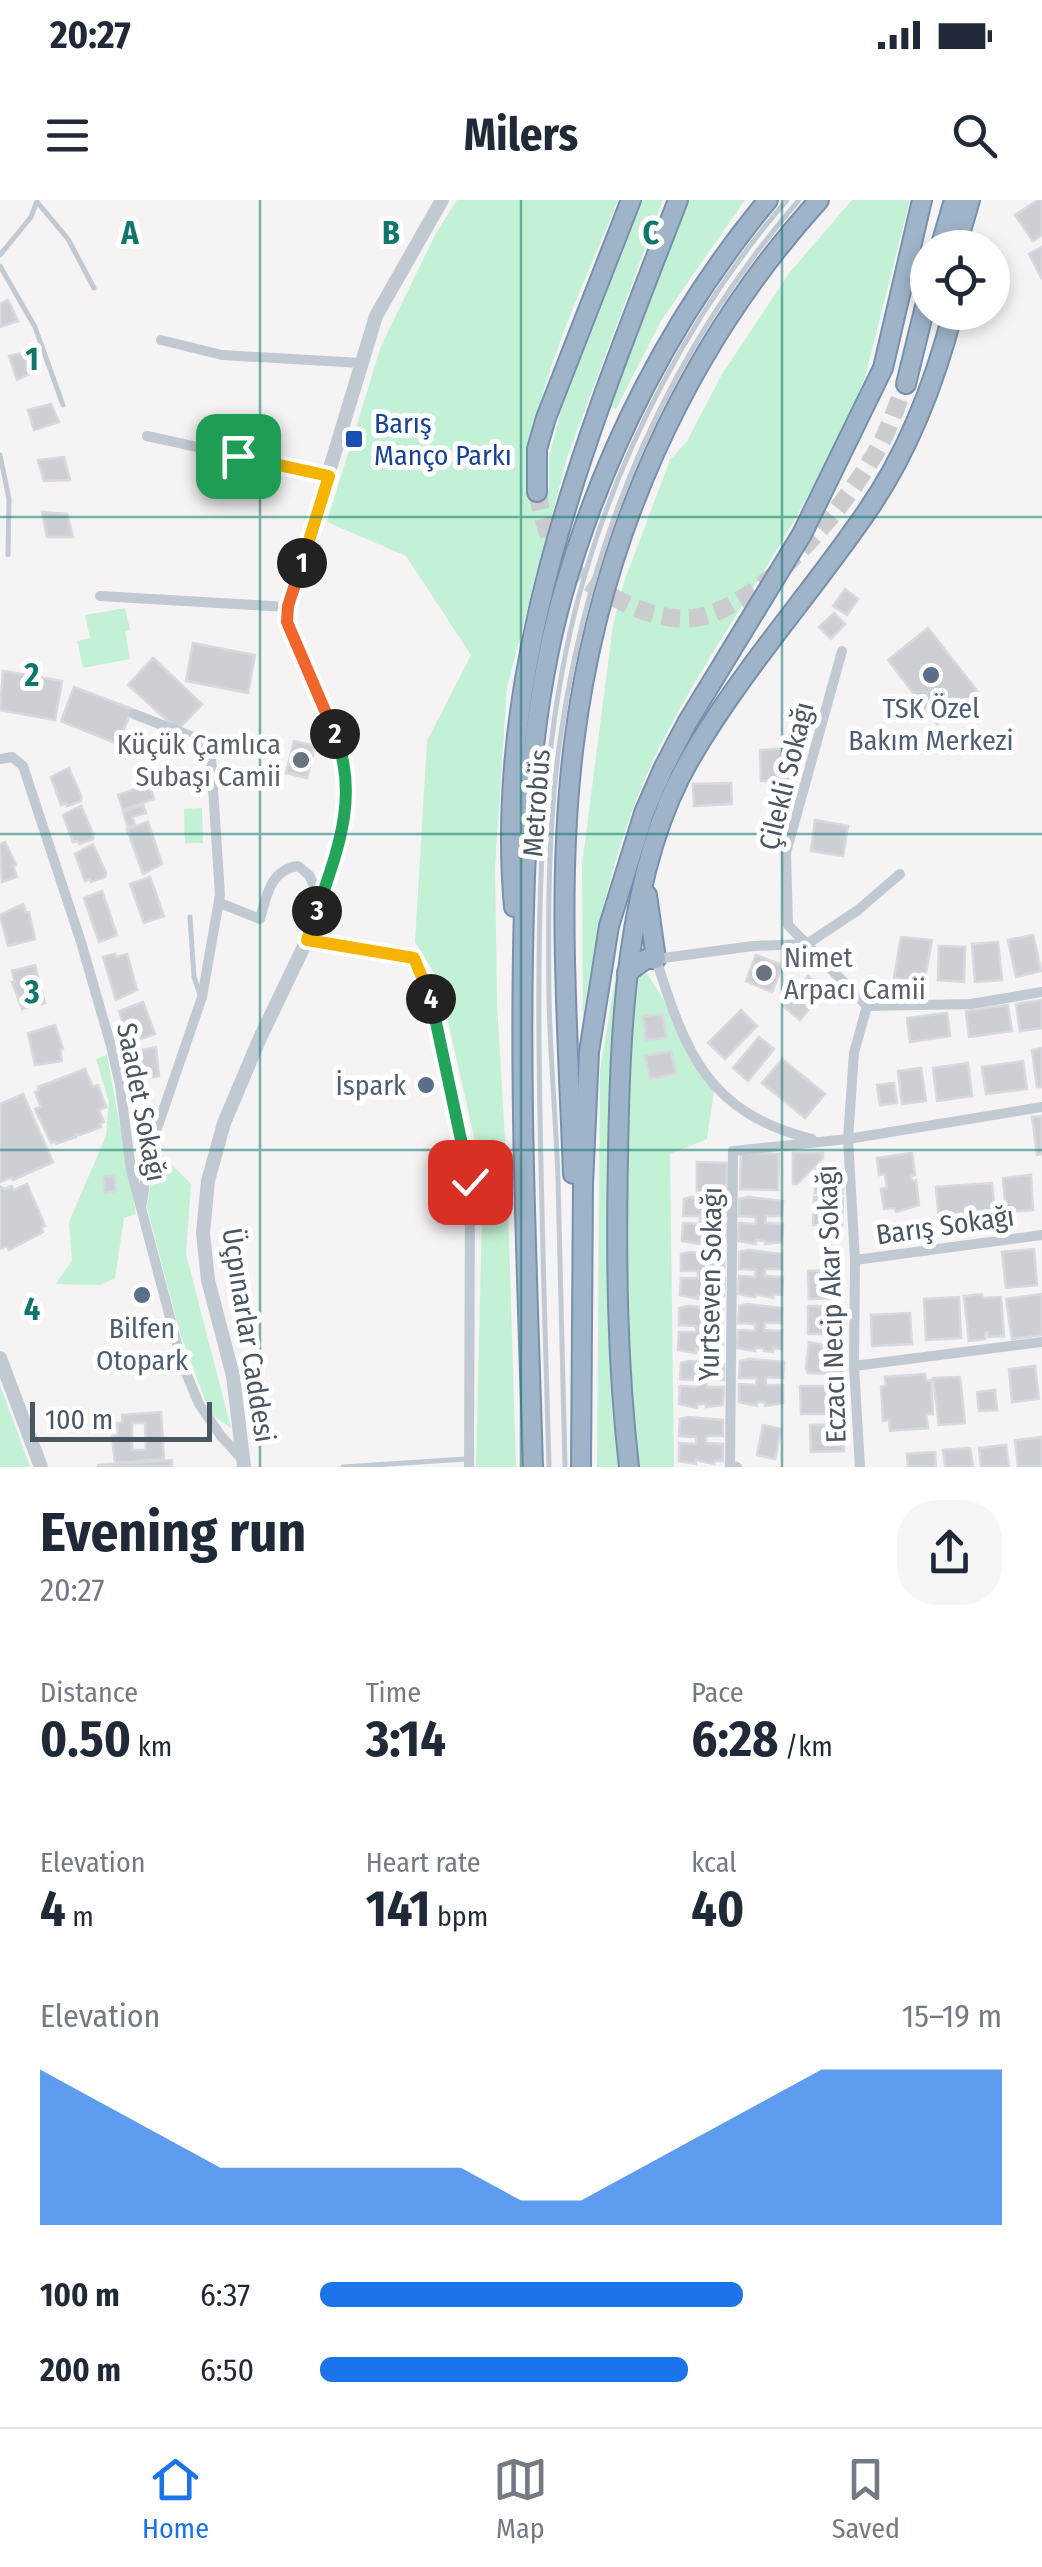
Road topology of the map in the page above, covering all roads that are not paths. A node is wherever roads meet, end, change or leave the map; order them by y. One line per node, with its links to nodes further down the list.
1 (442, 200): 23 (street)
2 (631, 200): 28 (highway)
3 (678, 200): 45 (highway)
4 (768, 200): 45 (highway)
5 (787, 200): 62 (lane, Metrobüs)
6 (798, 200): 63 (lane, Metrobüs)
7 (820, 200): 56 (highway)
8 (922, 200): 56 (highway)
9 (954, 200): 13 (highway)
10 (970, 200): 14 (highway)
11 (978, 200): 15 (highway)
12 (37, 201): 16 (lane); 18 (lane)
13 (945, 230)
14 (961, 230)
15 (972, 230)
16 (0, 255)
17 (0, 266): 24 (lane)
18 (94, 288)
19 (919, 330): 20 (highway)
20 (926, 330)
21 (947, 330): 36 (highway)
22 (161, 340): 23 (street)
23 (361, 363): 27 (street)
24 (63, 405)
25 (147, 436): 27 (street)
26 (0, 454): 29 (lane)
27 (329, 476): 31 (street)
28 (537, 492)
29 (8, 555)
30 (100, 596): 31 (street)
31 (288, 606): 37 (street, Üçpınarlar Caddesi)
32 (842, 650): 41 (street, Çilekli Sokağı)
33 (134, 714): 38 (street)
34 (0, 759): 50 (street, Saadet Sokağı)
35 (900, 874): 41 (street)
36 (644, 880): 42 (highway); 43 (highway)
37 (321, 898): 38 (street); 40 (street, Üçpınarlar Caddesi)
38 (220, 904): 46 (street)
39 (190, 918): 46 (lane)
40 (307, 940): 57 (street); 58 (street, Üçpınarlar Caddesi)
41 (807, 944): 42 (street); 47 (street, Çilekli Sokağı)
42 (656, 960): 43 (highway); 49 (street)
43 (627, 973): 65 (highway)
44 (1042, 992): 47 (street)
45 (522, 997): 61 (highway)
46 (202, 998): 50 (street)
47 (868, 1006): 49 (street, Eczacı Necip Akar Sokağı)
48 (1042, 1107): 49 (street, Eczacı Necip Akar Sokağı)
49 (848, 1138): 52 (street, Eczacı Necip Akar Sokağı); 66 (street, Yurtseven Sokağı)
50 (141, 1208): 58 (street, Saadet Sokağı)
51 (1042, 1235): 52 (street, Barış Sokağı)
52 (855, 1260): 55 (street, Eczacı Necip Akar Sokağı)
53 (1042, 1342): 55 (street)
54 (0, 1358): 59 (street)
55 (854, 1366): 67 (street, Eczacı Necip Akar Sokağı)
56 (581, 1414): 64 (highway)
57 (469, 1463): 60 (lane)
58 (244, 1464)
59 (40, 1467)
60 (343, 1467)
61 (533, 1467)
62 (550, 1467)
63 (565, 1467)
64 (581, 1467)
65 (629, 1467)
66 (737, 1467)
67 (860, 1467)

